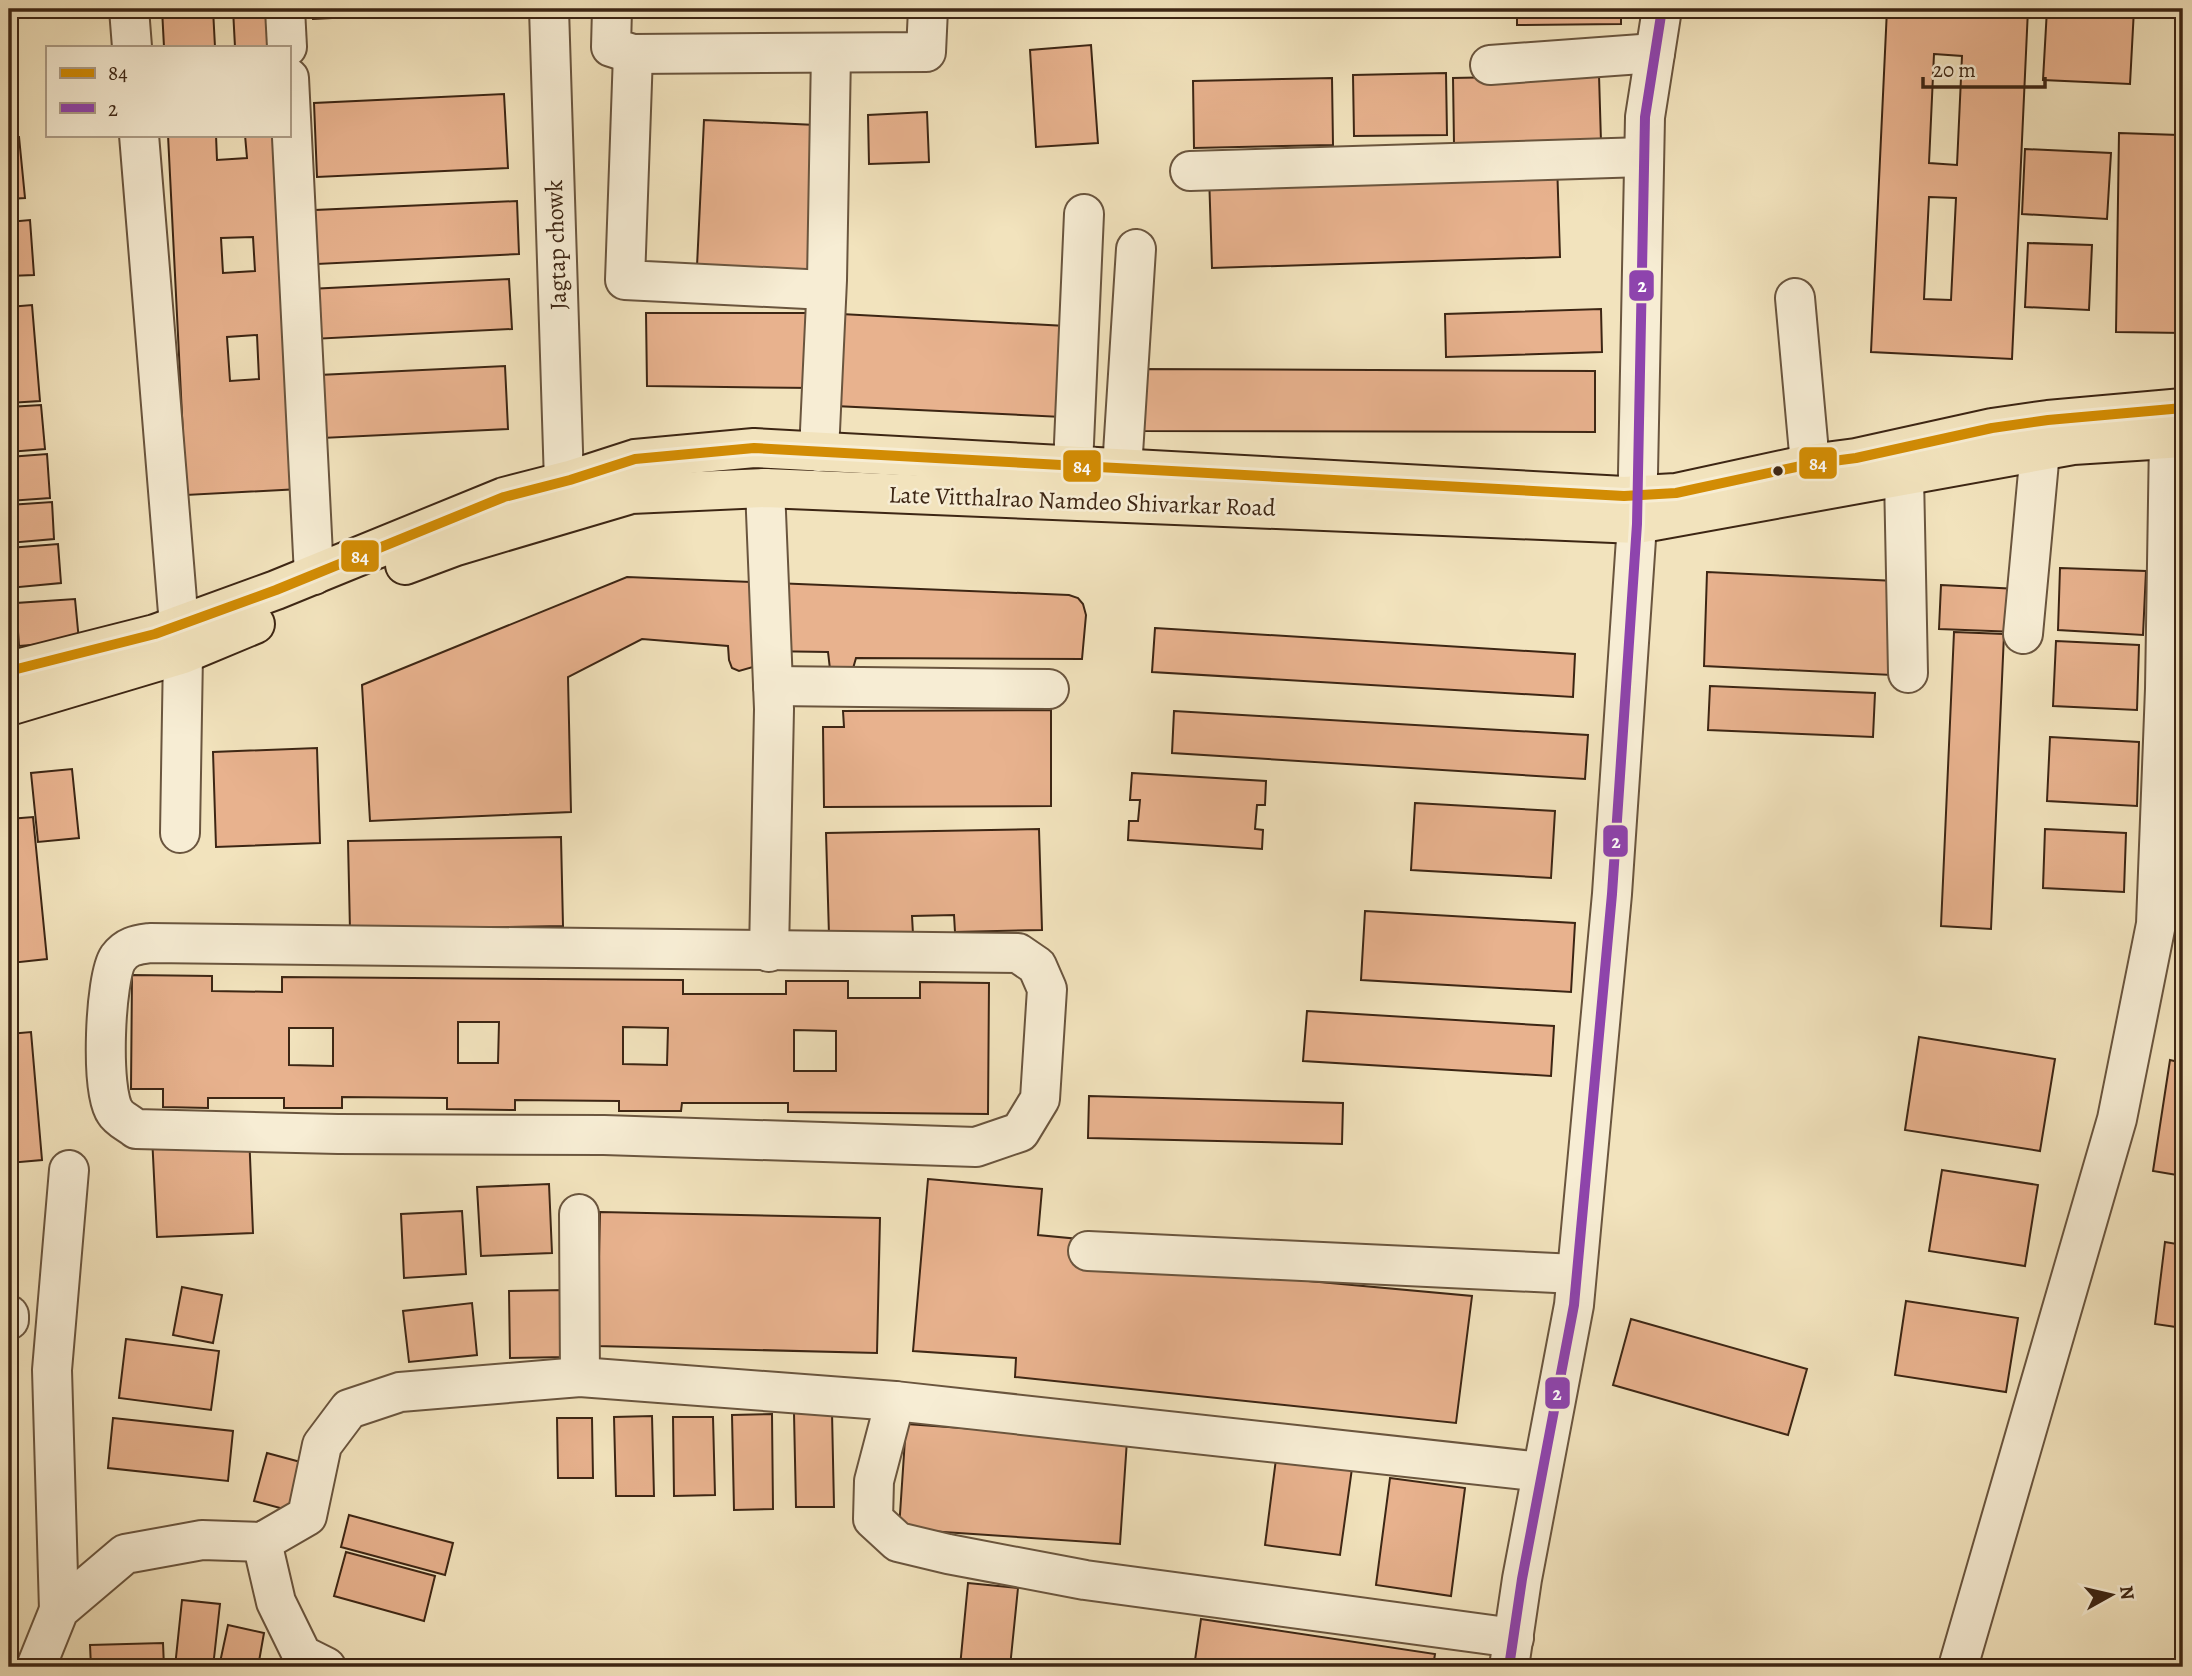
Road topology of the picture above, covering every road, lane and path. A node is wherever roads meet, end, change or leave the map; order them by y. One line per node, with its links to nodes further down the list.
1 (129, 9): 7 (street)
2 (285, 9): 8 (street)
3 (549, 9): 28 (street, Jagtap chowk)
4 (612, 9): 11 (street)
5 (928, 9): 10 (street)
6 (1662, 9): 9 (street)
7 (132, 46)
8 (287, 46)
9 (1655, 52): 12 (street); 15 (street)
10 (831, 53): 11 (street); 19 (street)
11 (633, 54): 19 (street)
12 (1490, 65)
13 (290, 98): 31 (street)
14 (139, 136): 33 (street)
15 (1644, 157): 16 (street); 30 (street)
16 (1190, 171)
17 (1084, 214): 25 (street)
18 (1136, 249): 26 (street)
19 (826, 290): 23 (street)
20 (1795, 298): 24 (street)
21 (2179, 429): 22 (main road, Late Vitthalrao Namdeo Shivarkar Road); 24 (main road, Late Vitthalrao Namdeo Shivarkar Road); 53 (street)
22 (2040, 451): 27 (main road, Late Vitthalrao Namdeo Shivarkar Road); 32 (street)
23 (819, 452): 25 (main road, Late Vitthalrao Namdeo Shivarkar Road); 28 (main road, Late Vitthalrao Namdeo Shivarkar Road)
24 (1811, 464): 30 (main road, Late Vitthalrao Namdeo Shivarkar Road)
25 (1073, 466): 26 (main road, Late Vitthalrao Namdeo Shivarkar Road)
26 (1122, 469): 30 (main road, Late Vitthalrao Namdeo Shivarkar Road)
27 (1904, 476): 30 (main road, Late Vitthalrao Namdeo Shivarkar Road); 35 (street)
28 (564, 482): 31 (main road, Late Vitthalrao Namdeo Shivarkar Road)
29 (765, 488): 30 (main road, Late Vitthalrao Namdeo Shivarkar Road); 33 (main road, Late Vitthalrao Namdeo Shivarkar Road); 36 (street)
30 (1638, 509): 44 (street)
31 (314, 575): 33 (main road, Late Vitthalrao Namdeo Shivarkar Road)
32 (2023, 634)
33 (181, 640): 34 (main road, Late Vitthalrao Namdeo Shivarkar Road); 38 (main road, Late Vitthalrao Namdeo Shivarkar Road); 39 (street)
34 (9, 671)
35 (1908, 673)
36 (773, 686): 37 (street); 40 (street)
37 (1049, 689)
38 (9, 706)
39 (180, 833)
40 (769, 952): 40 (street)
41 (69, 1170): 49 (street)
42 (579, 1214): 45 (street)
43 (1088, 1251): 44 (street)
44 (1576, 1274): 47 (street)
45 (580, 1377): 46 (street); 48 (street)
46 (895, 1401): 47 (street); 50 (street)
47 (1542, 1472): 50 (street)
48 (262, 1542): 49 (street); 52 (street)
49 (59, 1610): 51 (street)
50 (1512, 1653)
51 (36, 1667)
52 (326, 1667)
53 (1958, 1667)

